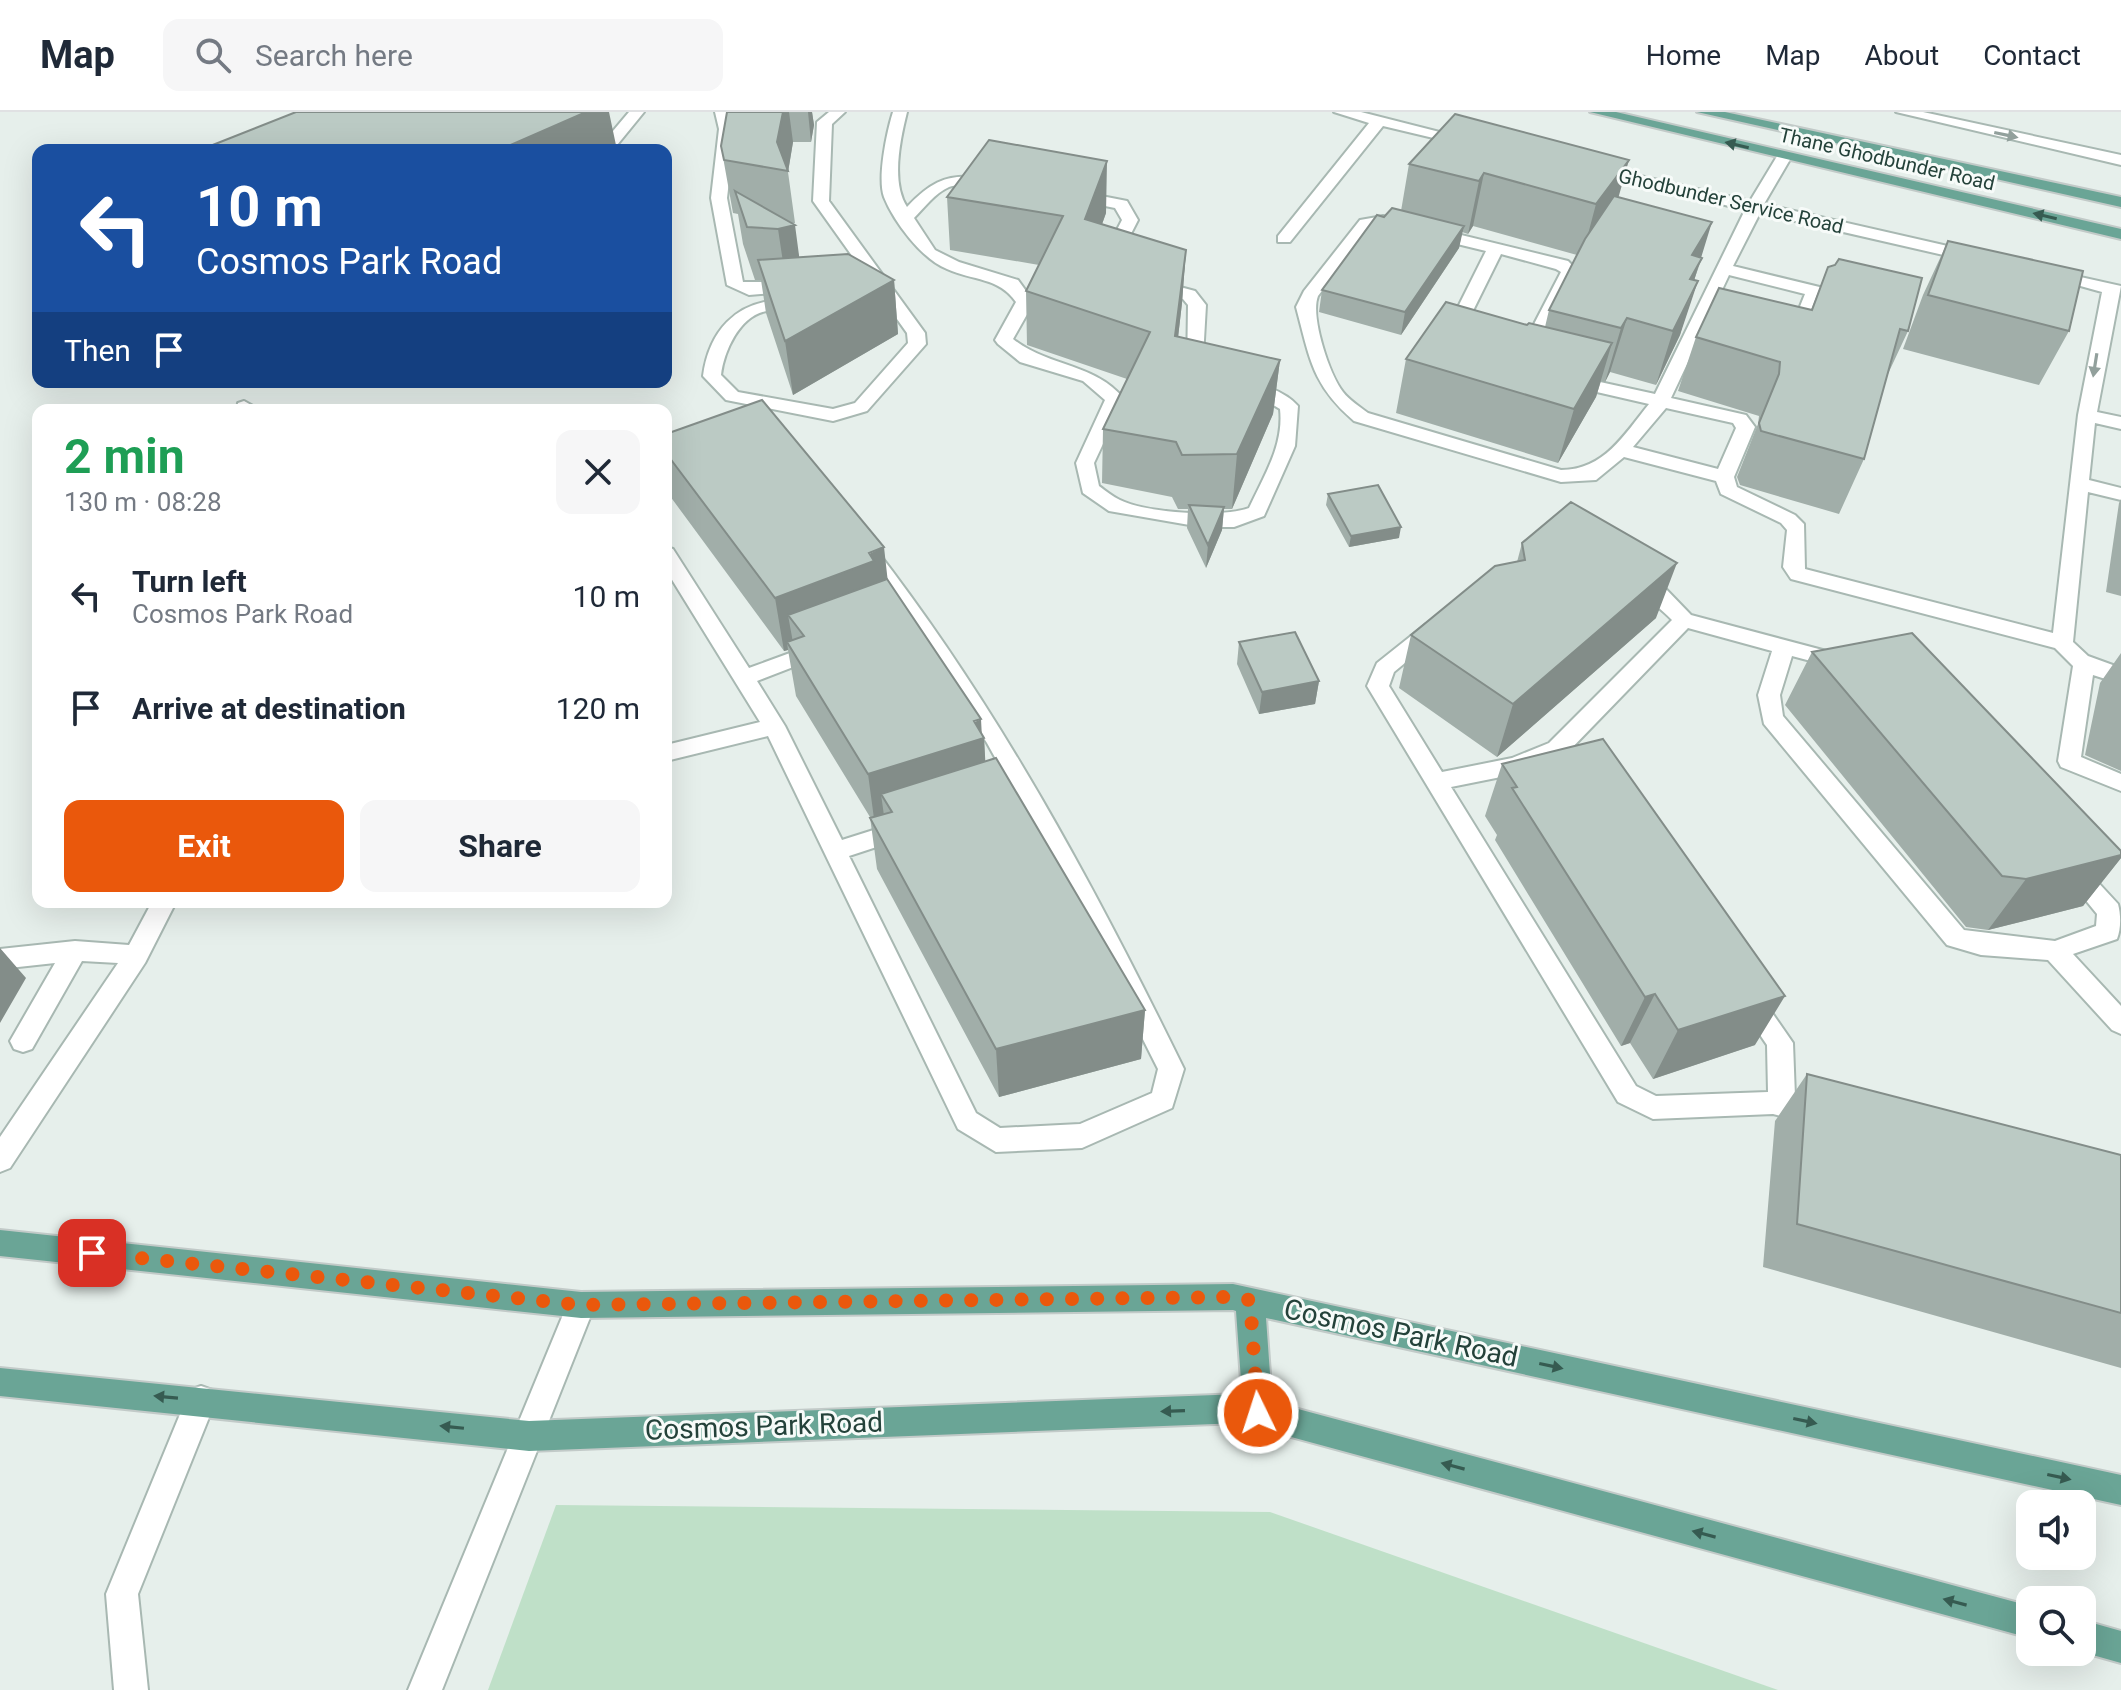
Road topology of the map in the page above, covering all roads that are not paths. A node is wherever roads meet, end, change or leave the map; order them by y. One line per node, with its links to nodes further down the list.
1 (637, 112): 10 (street)
2 (900, 112): 19 (street)
3 (1341, 112): 9 (street)
4 (1597, 112): 12 (main road, Thane Ghodbunder Road, one-way to 4)
5 (1704, 112): 17 (main road, Thane Ghodbunder Road)
6 (1903, 112): 13 (street, one-way to 13)
7 (728, 114): 8 (street)
8 (828, 116)
9 (1379, 121): 11 (street); 21 (street)
10 (610, 144)
11 (1485, 145)
12 (1784, 156): 18 (street); 20 (main road, Thane Ghodbunder Road, one-way to 12)
13 (2121, 160)
14 (1576, 166): 18 (street, Ghodbunder Service Road)
15 (1006, 186): 19 (street)
16 (1051, 192): 19 (street)
17 (2121, 202)
18 (1757, 207): 23 (street, Ghodbunder Service Road); 24 (street)
19 (906, 218)
20 (2121, 234)
21 (1284, 239)
22 (1496, 248): 30 (street); 31 (street); 34 (street)
23 (1988, 260)
24 (1723, 269): 27 (street); 31 (street)
25 (2034, 271): 26 (street)
26 (2116, 290): 32 (street, one-way to 32)
27 (1814, 291): 28 (street); 29 (street)
28 (1855, 301)
29 (1772, 333)
30 (1456, 353)
31 (1659, 403): 34 (street); 35 (street)
32 (2087, 415): 33 (street); 36 (street)
33 (2121, 423)
34 (1621, 450): 35 (street)
35 (1724, 477): 46 (street)
36 (2080, 484): 37 (street); 46 (street)
37 (2121, 494)
38 (848, 529): 41 (street)
39 (672, 564): 51 (street)
40 (1620, 570): 43 (street)
41 (917, 613): 44 (street); 58 (street)
42 (1447, 618): 56 (street)
43 (1684, 620): 47 (street); 53 (street)
44 (888, 624)
45 (845, 640): 51 (street)
46 (2062, 643): 48 (street)
47 (1784, 648): 49 (street); 65 (street)
48 (2084, 665): 50 (street); 57 (street)
49 (1871, 668)
50 (2121, 676)
51 (744, 678): 52 (street)
52 (774, 726): 54 (street); 61 (street)
53 (1557, 749): 55 (street); 56 (street)
54 (672, 752)
55 (1577, 768)
56 (1437, 781): 71 (street)
57 (2121, 783)
58 (1028, 789): 59 (street); 61 (street)
59 (998, 799)
60 (924, 823): 61 (street)
61 (836, 851)
62 (2058, 852): 65 (street)
63 (155, 908): 66 (street)
64 (75, 951): 66 (street); 67 (street); 70 (street)
65 (2055, 951): 69 (street)
66 (136, 956): 73 (street)
67 (0, 959)
68 (1734, 979): 71 (street)
69 (2121, 1023)
70 (23, 1041)
71 (1782, 1105): 72 (street)
72 (1844, 1120)
73 (0, 1160)
74 (0, 1243): 76 (main road, Cosmos Park Road)
75 (1250, 1300): 76 (main road, Cosmos Park Road); 79 (main road); 81 (main road, Cosmos Park Road, one-way to 81)
76 (581, 1305): 80 (street)
77 (0, 1382): 78 (main road, Cosmos Park Road, one-way to 77)
78 (201, 1400): 80 (main road, Cosmos Park Road, one-way to 78); 85 (street)
79 (1258, 1413): 80 (main road, Cosmos Park Road, one-way to 80); 82 (main road, Cosmos Park Road, one-way to 79)
80 (529, 1436): 86 (street)
81 (2121, 1490)
82 (2016, 1618)
83 (2096, 1640): 84 (main road)
84 (2121, 1647)
85 (131, 1690)
86 (425, 1690)

